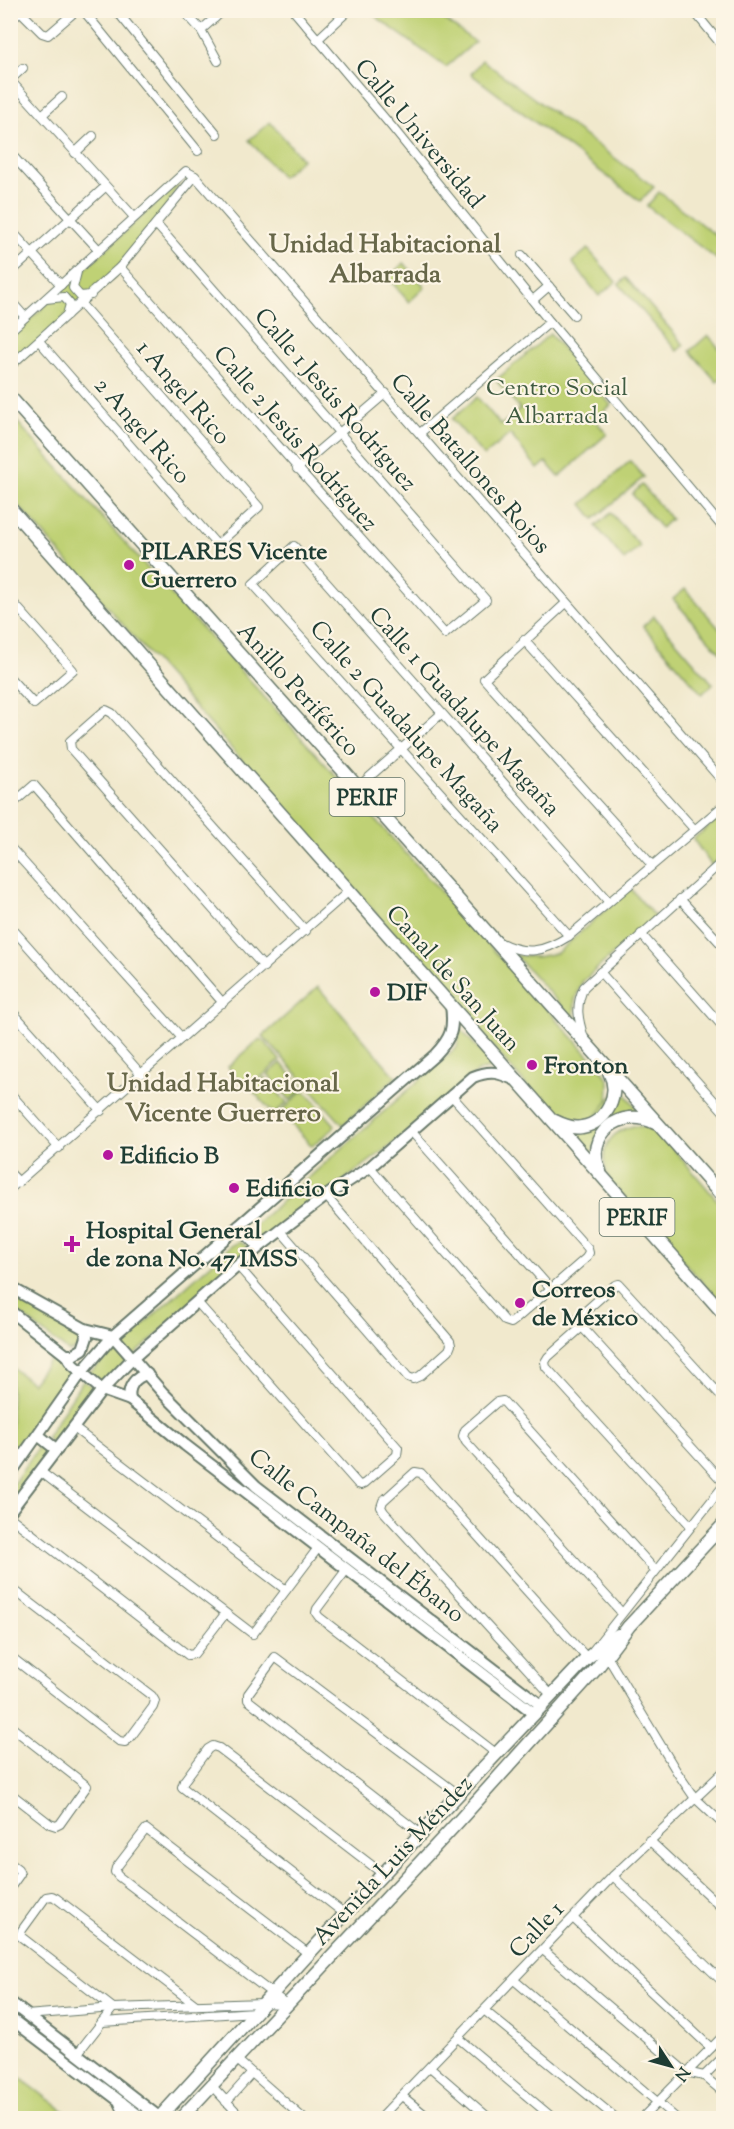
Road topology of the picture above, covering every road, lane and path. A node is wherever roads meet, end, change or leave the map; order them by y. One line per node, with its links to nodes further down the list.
1 (77, 10): 9 (street)
2 (82, 10): 23 (street)
3 (116, 10): 21 (street)
4 (183, 10): 13 (street)
5 (208, 10): 11 (street)
6 (224, 10): 11 (street)
7 (293, 10): 14 (street, Calle Universidad)
8 (693, 10): 15 (street)
9 (20, 11): 12 (street)
10 (344, 12): 14 (street)
11 (215, 18): 13 (street)
12 (10, 21)
13 (201, 30): 16 (street)
14 (317, 40): 43 (street, Calle Universidad)
15 (723, 48)
16 (218, 61)
17 (23, 68): 18 (street)
18 (10, 80): 20 (street)
19 (62, 97): 20 (street)
20 (42, 115): 25 (street)
21 (217, 134)
22 (93, 136): 25 (street)
23 (198, 151)
24 (10, 153): 29 (street)
25 (75, 153): 27 (street)
26 (195, 176): 28 (street, Calle Batallones Rojos); 30 (street); 52 (street, Calle Batallones Rojos)
27 (105, 187): 28 (street); 29 (street)
28 (134, 217): 32 (street)
29 (70, 219): 32 (street); 33 (street)
30 (156, 224): 35 (street); 54 (street, Calle 1 Jesús Rodríguez)
31 (10, 229): 33 (street)
32 (99, 250): 36 (street)
33 (32, 254): 37 (street); 38 (street)
34 (522, 255): 39 (street)
35 (120, 267): 40 (street); 56 (street, Calle 2 Jesús Rodríguez)
36 (79, 268): 38 (street); 40 (street)
37 (10, 273)
38 (61, 285): 41 (street)
39 (549, 286): 43 (street); 45 (street)
40 (91, 295): 44 (street)
41 (45, 299): 46 (street); 47 (street)
42 (10, 300): 47 (street)
43 (533, 300): 48 (street, Calle Universidad)
44 (81, 304): 46 (street); 59 (street, 1 Angel Rico)
45 (574, 315)
46 (67, 316): 50 (street)
47 (26, 317): 49 (street)
48 (550, 322): 55 (street); 58 (street, Calle Universidad)
49 (10, 331)
50 (39, 341): 51 (street); 59 (street, 2 Angel Rico)
51 (10, 366)
52 (386, 393): 54 (street); 55 (street, Calle Batallones Rojos)
53 (10, 397): 69 (main road, Anillo Periférico / PERIF)
54 (340, 433): 56 (street); 63 (street, Calle 1 Jesús Rodríguez)
55 (420, 433): 62 (street, Calle Batallones Rojos)
56 (297, 469): 63 (street, Calle 2 Jesús Rodríguez)
57 (10, 508): 76 (main road, PERIF)
58 (723, 529)
59 (218, 544)
60 (294, 546): 66 (street, Calle 1 Guadalupe Magaña); 67 (street, Calle 2 Guadalupe Magaña)
61 (10, 599): 65 (street)
62 (566, 603): 64 (street); 68 (street, Calle Batallones Rojos)
63 (445, 634)
64 (524, 640): 72 (street); 75 (street)
65 (10, 678)
66 (441, 714): 67 (street); 78 (street, Calle 1 Guadalupe Magaña)
67 (402, 748): 69 (street); 82 (street, Calle 2 Guadalupe Magaña)
68 (723, 783)
69 (358, 787): 83 (main road, Anillo Periférico / PERIF)
70 (723, 805): 72 (street)
71 (10, 806): 87 (street)
72 (694, 829): 75 (street)
73 (10, 847): 91 (street)
74 (723, 862): 77 (street)
75 (652, 865): 78 (street)
76 (349, 891): 80 (street); 88 (main road, Canal de San Juan / PERIF)
77 (680, 899): 81 (street); 84 (street)
78 (608, 901): 82 (street)
79 (10, 926): 94 (street)
80 (306, 931): 85 (street); 85 (street)
81 (641, 934): 86 (street); 90 (street)
82 (569, 936): 83 (street)
83 (496, 940): 92 (main road, Anillo Periférico / PERIF)
84 (723, 947)
85 (264, 967): 87 (street)
86 (600, 972): 92 (street); 99 (street)
87 (223, 1003): 91 (street)
88 (451, 1005): 95 (main road, Canal de San Juan / PERIF); 111 (street)
89 (10, 1009): 98 (street)
90 (723, 1028)
91 (182, 1038): 94 (street)
92 (586, 1042): 93 (main road, Anillo Periférico / PERIF)
93 (603, 1062): 100 (main road); 101 (main road, Anillo Periférico / PERIF)
94 (141, 1074): 98 (street)
95 (518, 1081): 97 (street); 100 (main road, Canal de San Juan / PERIF)
96 (10, 1093): 103 (street)
97 (451, 1095): 102 (street); 116 (street)
98 (101, 1111): 103 (street)
99 (723, 1112)
100 (551, 1119): 106 (main road, PERIF)
101 (659, 1125): 106 (main road); 110 (main road, Anillo Periférico / PERIF)
102 (411, 1131): 104 (street); 116 (street)
103 (59, 1148): 107 (street)
104 (370, 1167): 109 (street); 116 (street)
105 (10, 1173): 107 (street)
106 (604, 1179): 119 (main road, PERIF)
107 (19, 1182): 108 (street)
108 (10, 1190)
109 (326, 1196): 112 (street); 112 (street)
110 (723, 1198)
111 (239, 1226): 113 (street); 122 (street)
112 (280, 1230): 113 (street)
113 (259, 1247): 114 (street)
114 (238, 1266): 117 (street); 117 (street)
115 (10, 1287): 121 (street)
116 (551, 1289)
117 (197, 1302): 124 (street)
118 (10, 1311): 123 (street, Calle Campaña del Ébano)
119 (723, 1314)
120 (580, 1324): 128 (street); 135 (street); 139 (street)
121 (85, 1329): 122 (street); 123 (street)
122 (114, 1336): 124 (street, Calle Campaña del Ébano); 125 (street)
123 (66, 1354): 125 (street, Calle Campaña del Ébano)
124 (134, 1358): 126 (street, Calle Campaña del Ébano); 127 (street)
125 (81, 1373): 127 (street, Calle Campaña del Ébano); 131 (street)
126 (147, 1374): 129 (street); 152 (street, Calle Campaña del Ébano)
127 (102, 1390): 129 (street, Calle Campaña del Ébano); 130 (street)
128 (723, 1399)
129 (130, 1400): 140 (street, Calle Campaña del Ébano)
130 (74, 1428): 132 (street); 144 (street)
131 (38, 1436): 132 (street); 134 (street)
132 (57, 1450): 133 (street)
133 (40, 1472): 136 (street); 146 (street)
134 (10, 1474)
135 (723, 1484): 139 (street, Avenida Luis Méndez)
136 (10, 1511)
137 (10, 1517): 146 (street)
138 (723, 1524): 147 (main road, Avenida Luis Méndez)
139 (691, 1526): 142 (street, Avenida Luis Méndez)
140 (318, 1548): 141 (street, Calle Campaña del Ébano); 144 (street)
141 (346, 1569): 152 (street, Calle Campaña del Ébano); 154 (street)
142 (655, 1570): 145 (street, Avenida Luis Méndez); 145 (street)
143 (10, 1587): 148 (street)
144 (286, 1590): 146 (street)
145 (622, 1612): 150 (street, Avenida Luis Méndez)
146 (225, 1614)
147 (629, 1626): 149 (main road, Avenida Luis Méndez); 150 (main road, Avenida Luis Méndez)
148 (10, 1656)
149 (607, 1656): 158 (street); 175 (main road, Avenida Luis Méndez)
150 (586, 1658): 151 (main road, Avenida Luis Méndez); 151 (street)
151 (552, 1696): 152 (main road, Avenida Luis Méndez)
152 (538, 1710): 154 (main road, Avenida Luis Méndez)
153 (10, 1726): 156 (street)
154 (497, 1754): 157 (main road, Avenida Luis Méndez)
155 (723, 1771): 158 (street, Calle 1)
156 (10, 1793)
157 (458, 1794): 160 (main road, Avenida Luis Méndez); 160 (street)
158 (694, 1797): 159 (street); 161 (street, Calle 1)
159 (723, 1825)
160 (421, 1834): 163 (main road, Avenida Luis Méndez)
161 (649, 1840): 164 (street, Calle 1); 166 (street)
162 (10, 1863): 165 (street)
163 (383, 1874): 167 (main road, Avenida Luis Méndez); 167 (street)
164 (612, 1876): 168 (street, Calle 1); 172 (street)
165 (10, 1888)
166 (723, 1910)
167 (345, 1914): 170 (main road, Avenida Luis Méndez)
168 (573, 1918): 169 (street, Calle 1); 184 (street)
169 (543, 1950): 171 (street, Calle 1); 189 (street)
170 (309, 1954): 174 (main road, Avenida Luis Méndez); 174 (street)
171 (514, 1980): 178 (street, Calle 1); 197 (street)
172 (723, 1983)
173 (10, 2002): 179 (street)
174 (264, 2003): 175 (street); 175 (street); 176 (street); 181 (street); 200 (main road, Avenida Luis Méndez)
175 (286, 2004): 187 (main road, Avenida Luis Méndez)
176 (196, 2005): 177 (street); 177 (street)
177 (113, 2008): 179 (street); 181 (street)
178 (485, 2010): 183 (street, Calle 1); 208 (street)
179 (26, 2014): 185 (street)
180 (10, 2018): 196 (street)
181 (102, 2022): 185 (street)
182 (723, 2035): 184 (street)
183 (458, 2038): 188 (street, Calle 1); 207 (street)
184 (711, 2048): 189 (street)
185 (77, 2054): 200 (street)
186 (723, 2056): 191 (street)
187 (235, 2058): 190 (street); 192 (main road, Avenida Luis Méndez)
188 (430, 2067): 194 (street, Calle 1); 206 (street)
189 (686, 2072): 191 (street); 197 (street)
190 (252, 2073): 195 (street); 203 (street)
191 (704, 2076): 193 (street)
192 (211, 2085): 195 (street); 201 (main road, Avenida Luis Méndez)
193 (723, 2093)
194 (402, 2096): 204 (street, Calle 1); 205 (street)
195 (226, 2102): 202 (street)
196 (122, 2103): 198 (main road); 199 (street)
197 (658, 2103): 209 (street); 210 (street)
198 (128, 2118)
199 (142, 2118)
200 (159, 2118)
201 (181, 2118)
202 (242, 2118)
203 (303, 2118)
204 (380, 2118)
205 (429, 2118)
206 (489, 2118)
207 (553, 2118)
208 (616, 2118)
209 (642, 2118)
210 (676, 2118)

